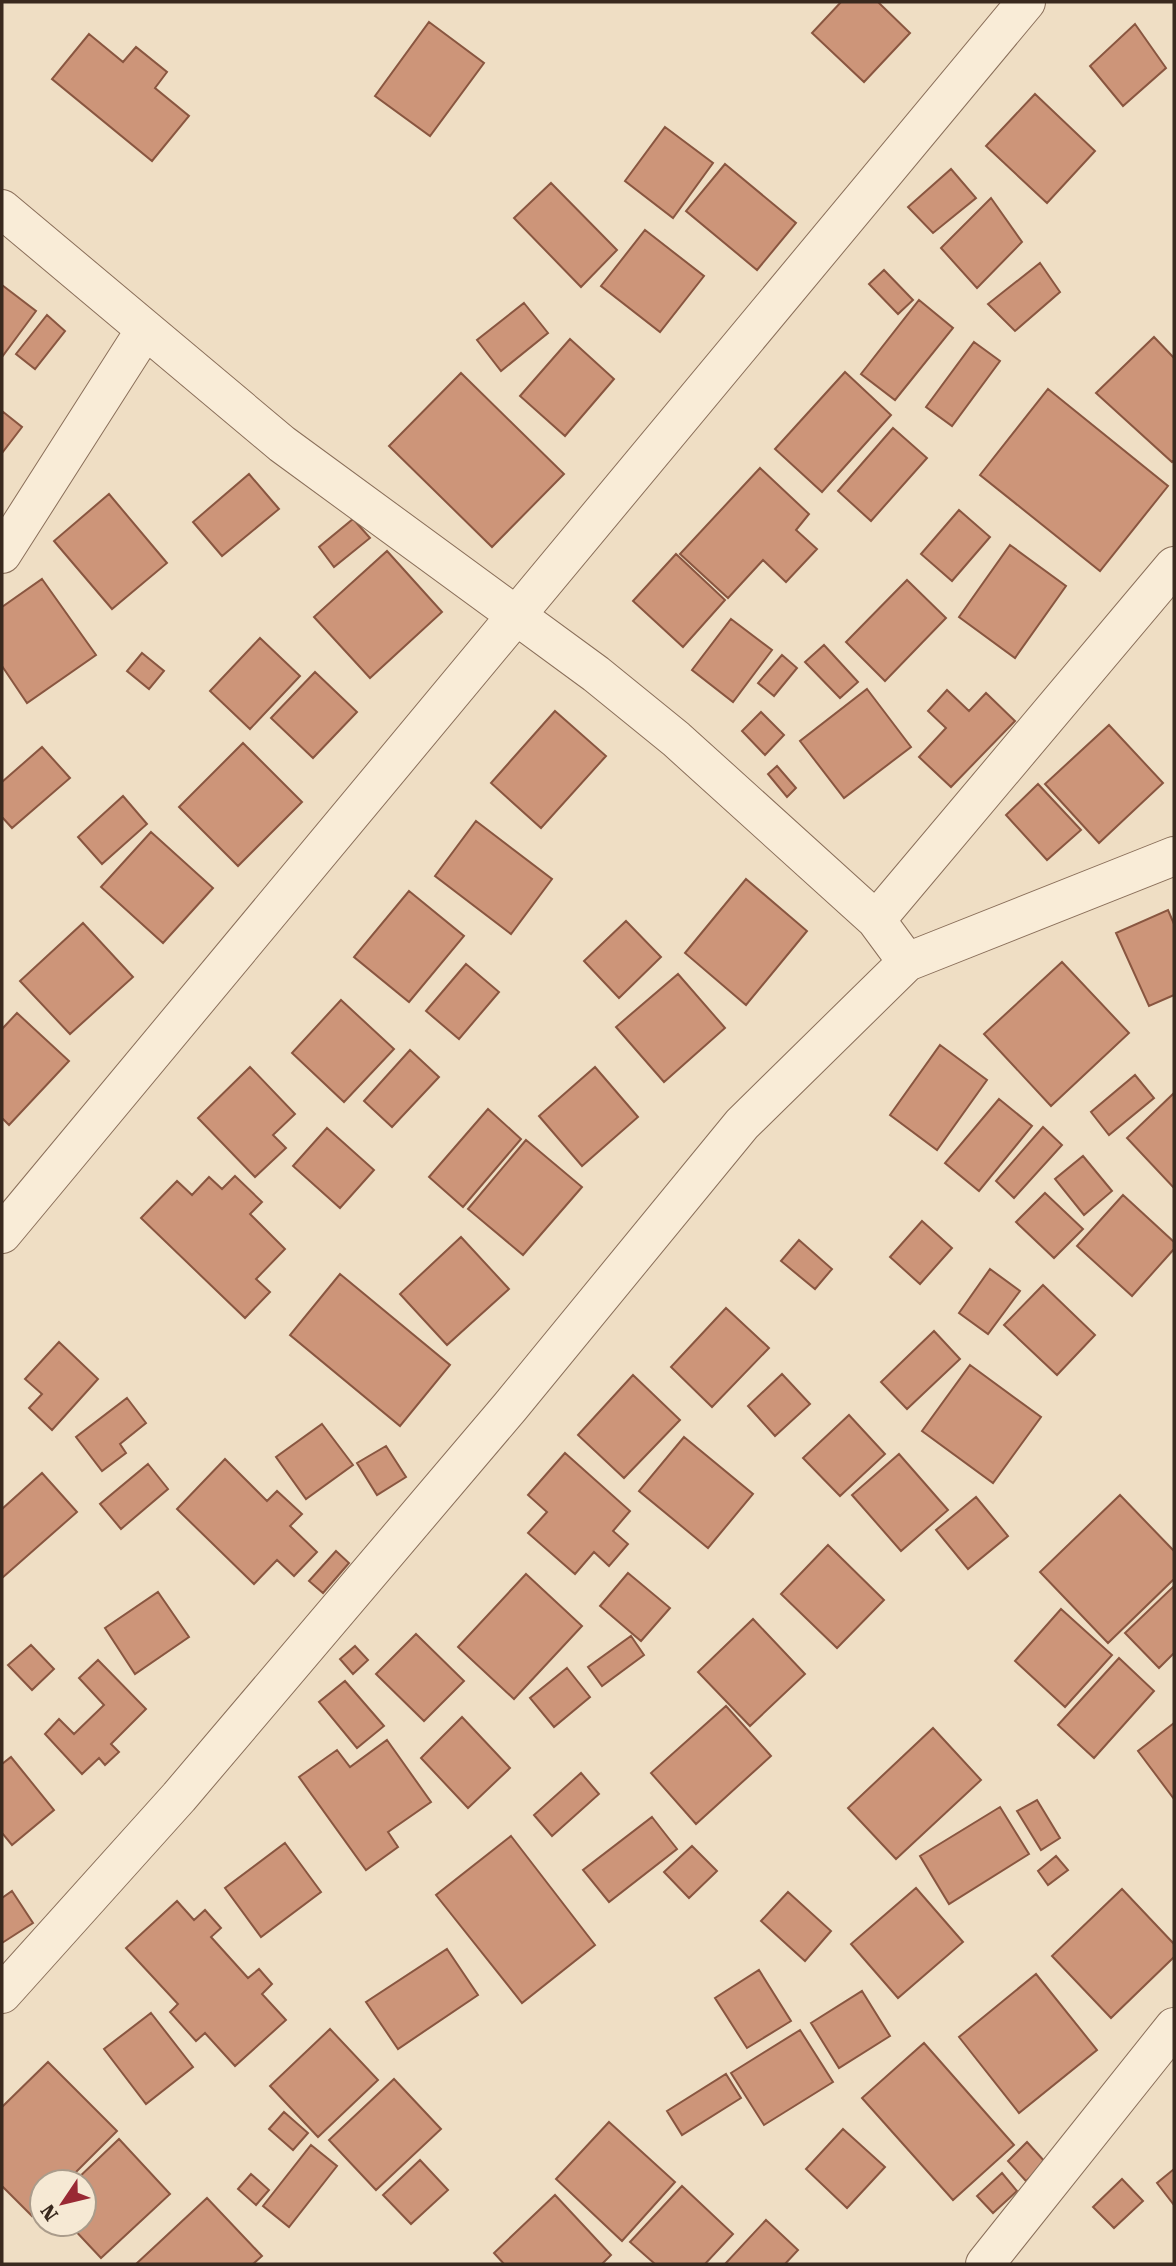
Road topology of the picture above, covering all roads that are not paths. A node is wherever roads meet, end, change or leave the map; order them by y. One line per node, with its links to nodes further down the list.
1 (1026, 2): 6 (street)
2 (2, 209): 3 (street)
3 (145, 330): 4 (street); 6 (street)
4 (2, 554)
5 (1174, 566): 8 (street)
6 (516, 614): 8 (street); 10 (street)
7 (1174, 856): 9 (street)
8 (876, 920): 9 (street)
9 (907, 961): 11 (street)
10 (2, 1234)
11 (2, 1994)
12 (1174, 2027): 13 (street)
13 (985, 2264)

